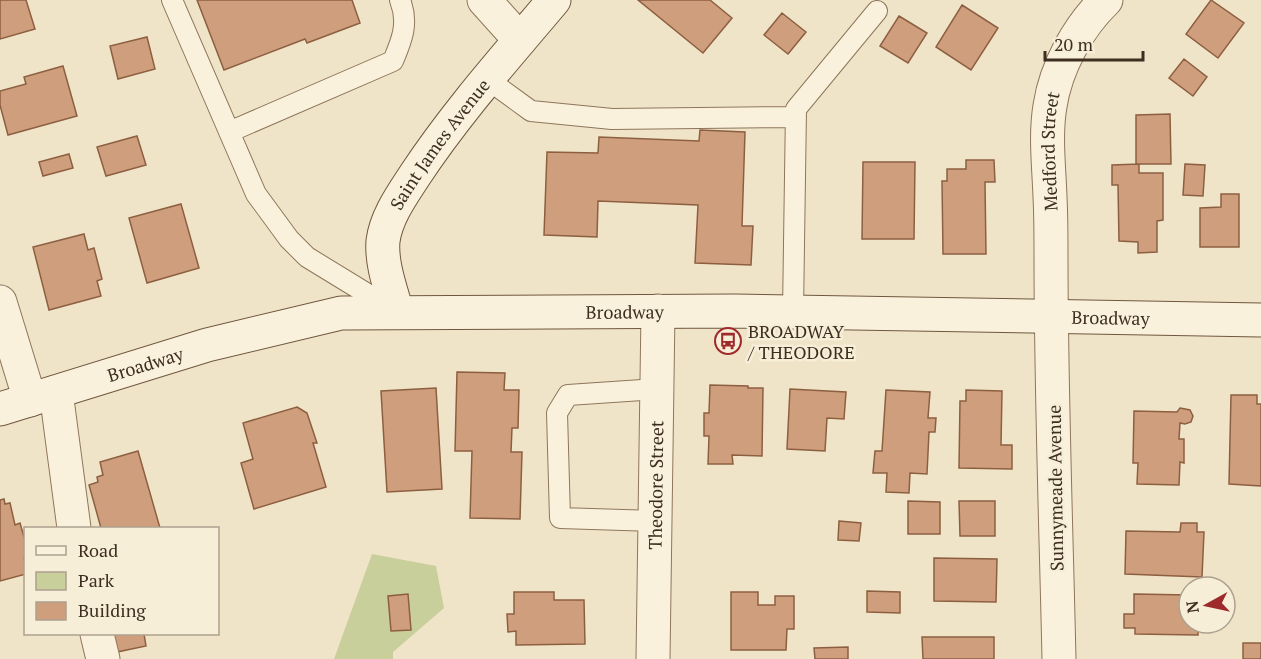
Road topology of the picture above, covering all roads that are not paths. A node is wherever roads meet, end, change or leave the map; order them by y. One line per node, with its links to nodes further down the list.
1 (172, 0): 10 (lane)
2 (400, 0): 10 (lane)
3 (484, 0): 7 (main road)
4 (554, 0): 7 (main road, Saint James Avenue)
5 (1106, 0): 15 (main road, Medford Street)
6 (877, 11): 9 (lane)
7 (520, 40): 8 (main road, Saint James Avenue)
8 (487, 79): 9 (lane); 13 (main road, Saint James Avenue)
9 (796, 117): 14 (lane)
10 (229, 132): 13 (lane)
11 (0, 302): 18 (main road)
12 (658, 311): 13 (main road, Broadway); 14 (main road, Broadway); 17 (main road, Theodore Street)
13 (397, 312): 18 (main road, Broadway)
14 (793, 312): 15 (main road, Broadway)
15 (1051, 316): 16 (main road, Broadway); 24 (main road, Sunnymeade Avenue)
16 (1261, 320)
17 (657, 389): 19 (main road, Theodore Street); 19 (lane)
18 (29, 401): 20 (main road)
19 (655, 521): 23 (main road, Theodore Street)
20 (74, 527)
21 (97, 635): 22 (main road)
22 (103, 659)
23 (653, 659)
24 (1059, 659)

